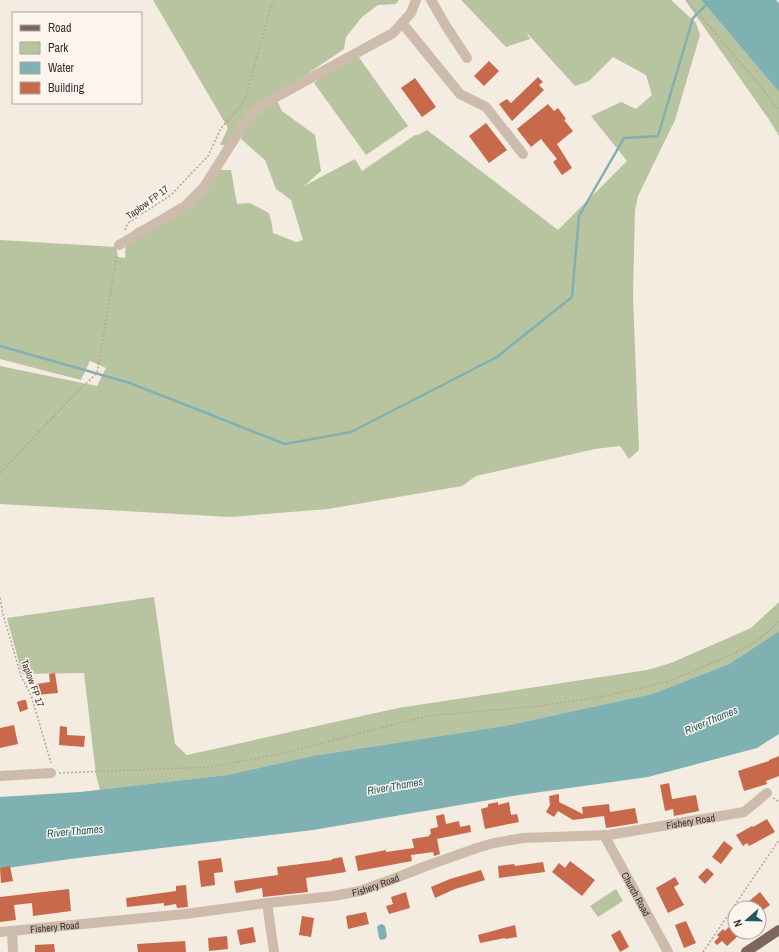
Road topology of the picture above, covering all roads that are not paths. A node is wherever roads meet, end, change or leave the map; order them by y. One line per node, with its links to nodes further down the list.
1 (416, 0): 3 (street)
2 (431, 0): 4 (street)
3 (402, 23): 5 (street); 6 (street)
4 (467, 58)
5 (522, 154)
6 (119, 245)
7 (51, 773): 8 (street)
8 (0, 776)
9 (767, 793): 10 (street, Fishery Road)
10 (604, 835): 11 (street, Fishery Road); 17 (street, Church Road)
11 (267, 903): 13 (street, Fishery Road); 16 (street)
12 (779, 930): 18 (main road)
13 (12, 931): 14 (street, Fishery Road); 15 (street)
14 (0, 932)
15 (13, 952)
16 (274, 952)
17 (668, 952)
18 (746, 952)

